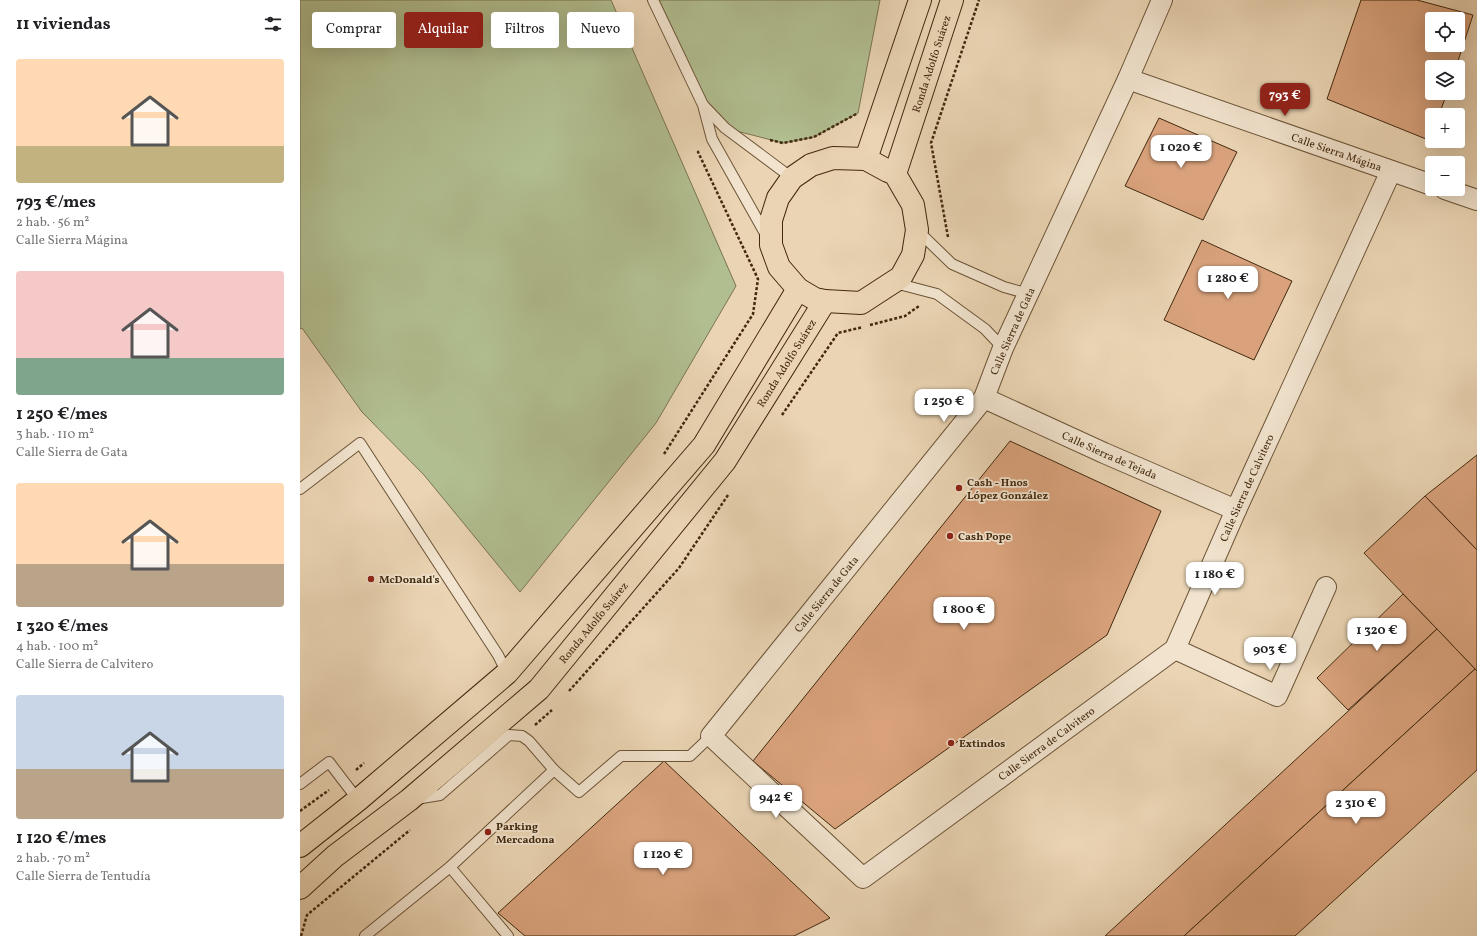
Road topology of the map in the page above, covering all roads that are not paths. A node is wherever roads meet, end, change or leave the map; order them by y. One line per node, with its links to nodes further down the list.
1 (653, 0): 6 (lane)
2 (920, 0): 7 (main road)
3 (952, 0): 9 (main road, Ronda Adolfo Suárez)
4 (1162, 0): 5 (street, Calle Sierra de Gata)
5 (1128, 79): 8 (street, Calle Sierra Mágina); 18 (street, Calle Sierra de Gata)
6 (703, 105): 10 (lane); 15 (lane)
7 (866, 159): 9 (main road); 10 (main road)
8 (1391, 171): 11 (street, Calle Sierra Mágina); 23 (street, Calle Sierra de Calvitero)
9 (895, 174): 14 (main road)
10 (792, 178): 15 (main road)
11 (1425, 183)
12 (1465, 196): 13 (street)
13 (1477, 200)
14 (917, 230): 16 (main road); 18 (lane)
15 (771, 244): 17 (main road)
16 (893, 283): 19 (main road); 20 (lane)
17 (798, 289): 19 (main road); 26 (main road)
18 (1029, 294): 20 (street, Calle Sierra de Gata)
19 (825, 301): 31 (main road, Ronda Adolfo Suárez)
20 (1003, 348): 21 (street, Calle Sierra de Gata)
21 (984, 398): 23 (street, Calle Sierra de Tejada); 27 (street, Calle Sierra de Gata)
22 (300, 489): 26 (lane)
23 (1236, 510): 25 (street, Calle Sierra de Calvitero)
24 (1326, 587): 25 (street)
25 (1175, 649): 27 (street, Calle Sierra de Calvitero)
26 (507, 673): 30 (main road)
27 (711, 736): 28 (lane)
28 (554, 770): 31 (lane); 33 (lane)
29 (300, 784): 30 (lane)
30 (358, 800): 32 (main road)
31 (409, 800): 34 (main road, Ronda Adolfo Suárez)
32 (300, 846)
33 (450, 867): 35 (lane); 36 (lane)
34 (300, 888)
35 (365, 936)
36 (508, 936)

